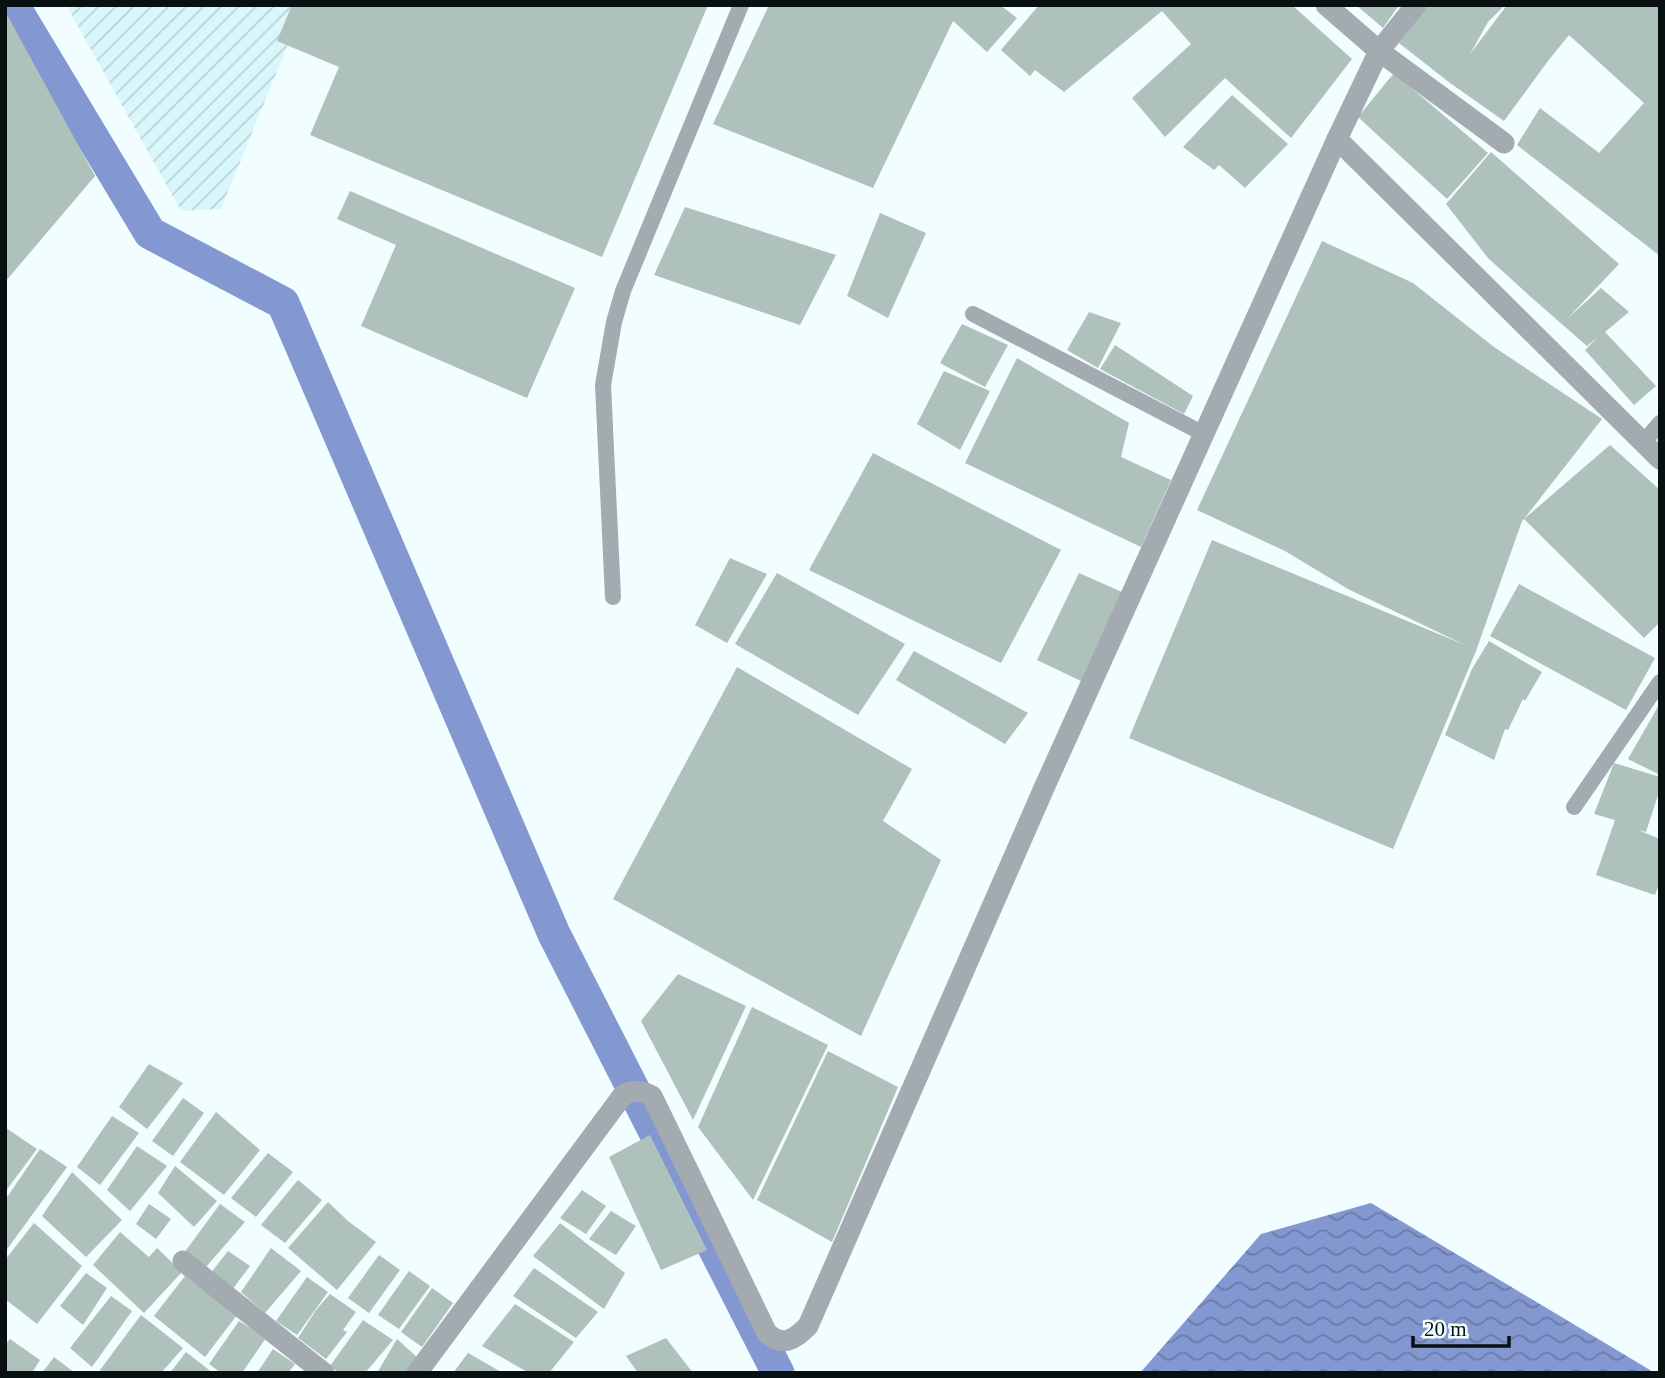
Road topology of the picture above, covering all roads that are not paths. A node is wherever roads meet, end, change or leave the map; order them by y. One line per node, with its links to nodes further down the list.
1 (741, 5): 12 (lane)
2 (1326, 5): 4 (street)
3 (1416, 5): 4 (street)
4 (1379, 51): 5 (street); 6 (street)
5 (1337, 139): 9 (street); 10 (street)
6 (1504, 143)
7 (973, 314): 9 (lane)
8 (1660, 423): 10 (lane)
9 (1204, 434): 17 (street)
10 (1643, 443): 11 (street)
11 (1660, 459)
12 (613, 597)
13 (1660, 682): 14 (lane)
14 (1574, 807)
15 (183, 1261): 16 (street)
16 (324, 1373)
17 (417, 1373)

